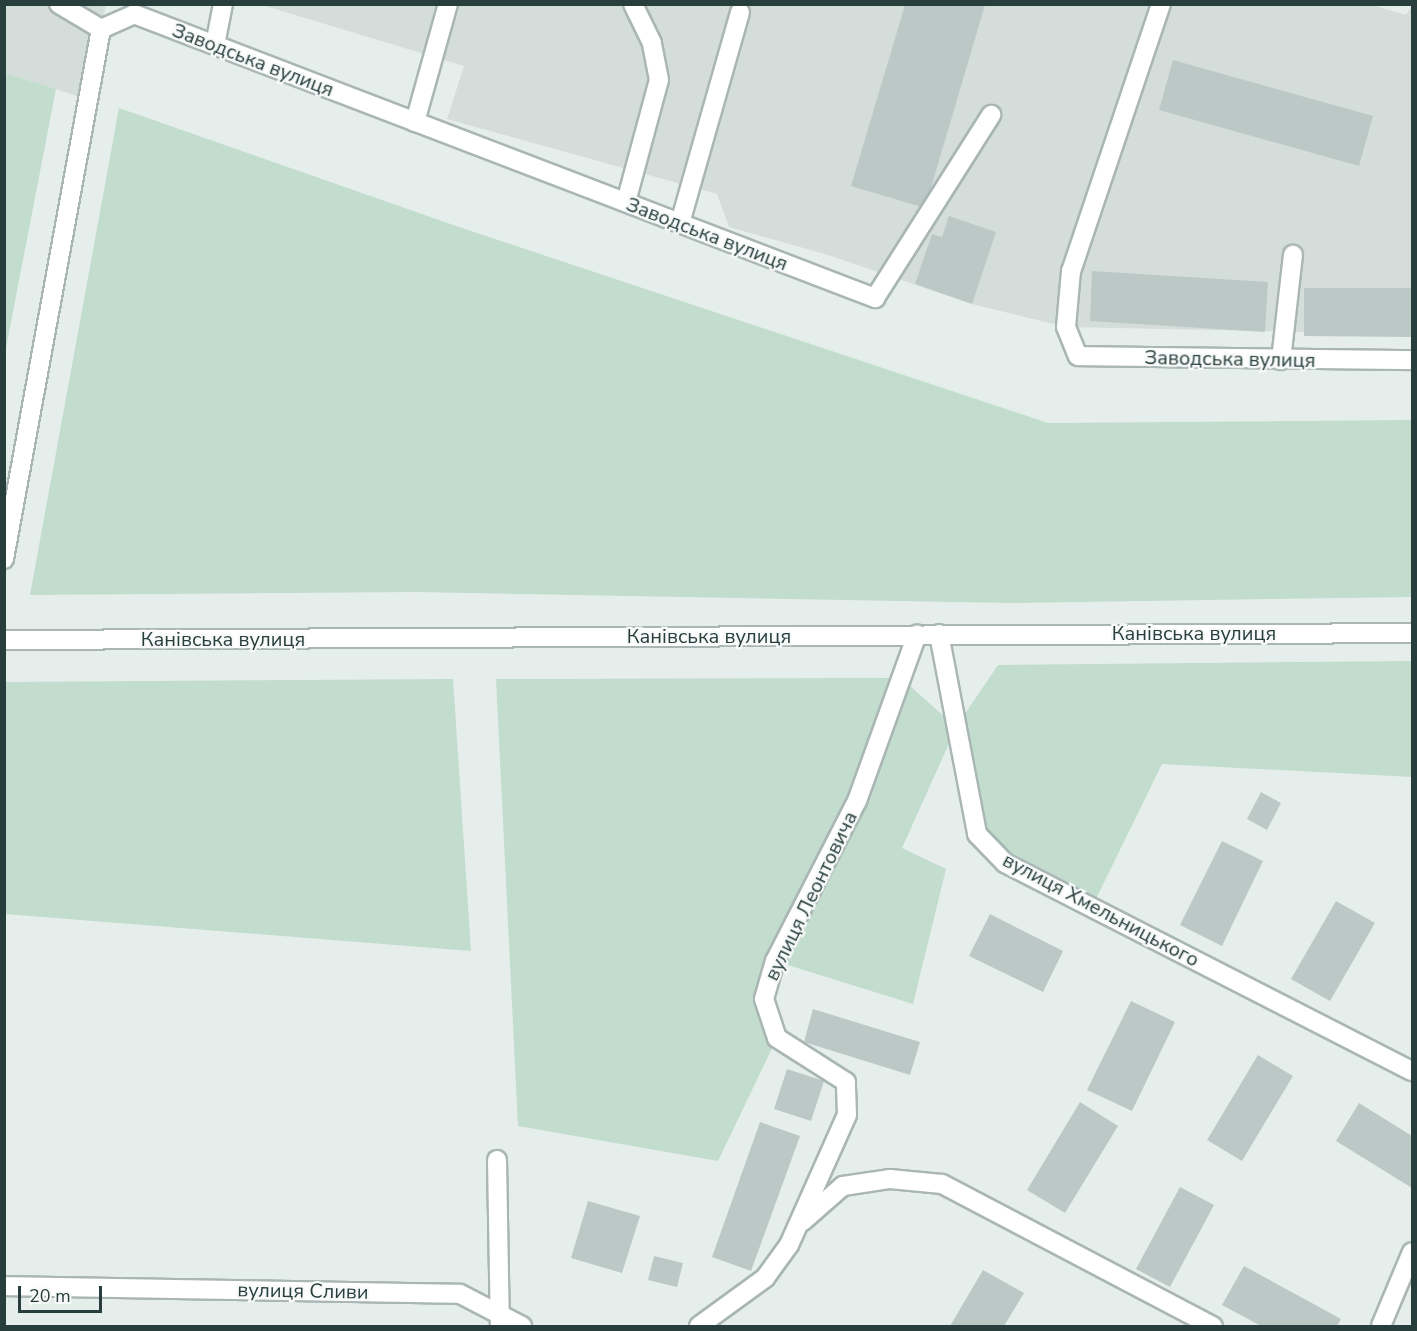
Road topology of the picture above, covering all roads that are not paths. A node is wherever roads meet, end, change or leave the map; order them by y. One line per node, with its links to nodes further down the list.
1 (59, 4): 7 (street)
2 (223, 4): 8 (street)
3 (448, 4): 10 (street)
4 (633, 4): 11 (street)
5 (1161, 4): 14 (street, Заводська вулиця)
6 (740, 12): 12 (street)
7 (101, 29): 8 (street, Заводська вулиця); 16 (street)
8 (215, 45): 10 (street, Заводська вулиця)
9 (991, 115): 12 (street, Заводська вулиця)
10 (415, 122): 11 (street, Заводська вулиця)
11 (626, 202): 12 (street, Заводська вулиця)
12 (680, 223)
13 (1293, 255): 14 (street)
14 (1281, 360): 15 (street, Заводська вулиця)
15 (1413, 360)
16 (4, 559)
17 (1413, 633): 19 (street, Канівська вулиця)
18 (917, 634): 19 (street, Канівська вулиця); 20 (street, Канівська вулиця); 23 (street, вулиця Леонтовича)
19 (939, 634): 21 (street, вулиця Хмельницького)
20 (4, 640)
21 (1413, 1071)
22 (497, 1160): 26 (street)
23 (798, 1226): 28 (street, вулиця Леонтовича); 29 (street, вулиця Леонтовича)
24 (1413, 1252): 30 (street)
25 (4, 1286): 26 (street, вулиця Сливи)
26 (500, 1321): 27 (street, вулиця Сливи)
27 (522, 1326)
28 (699, 1326)
29 (1214, 1326)
30 (1381, 1326)

